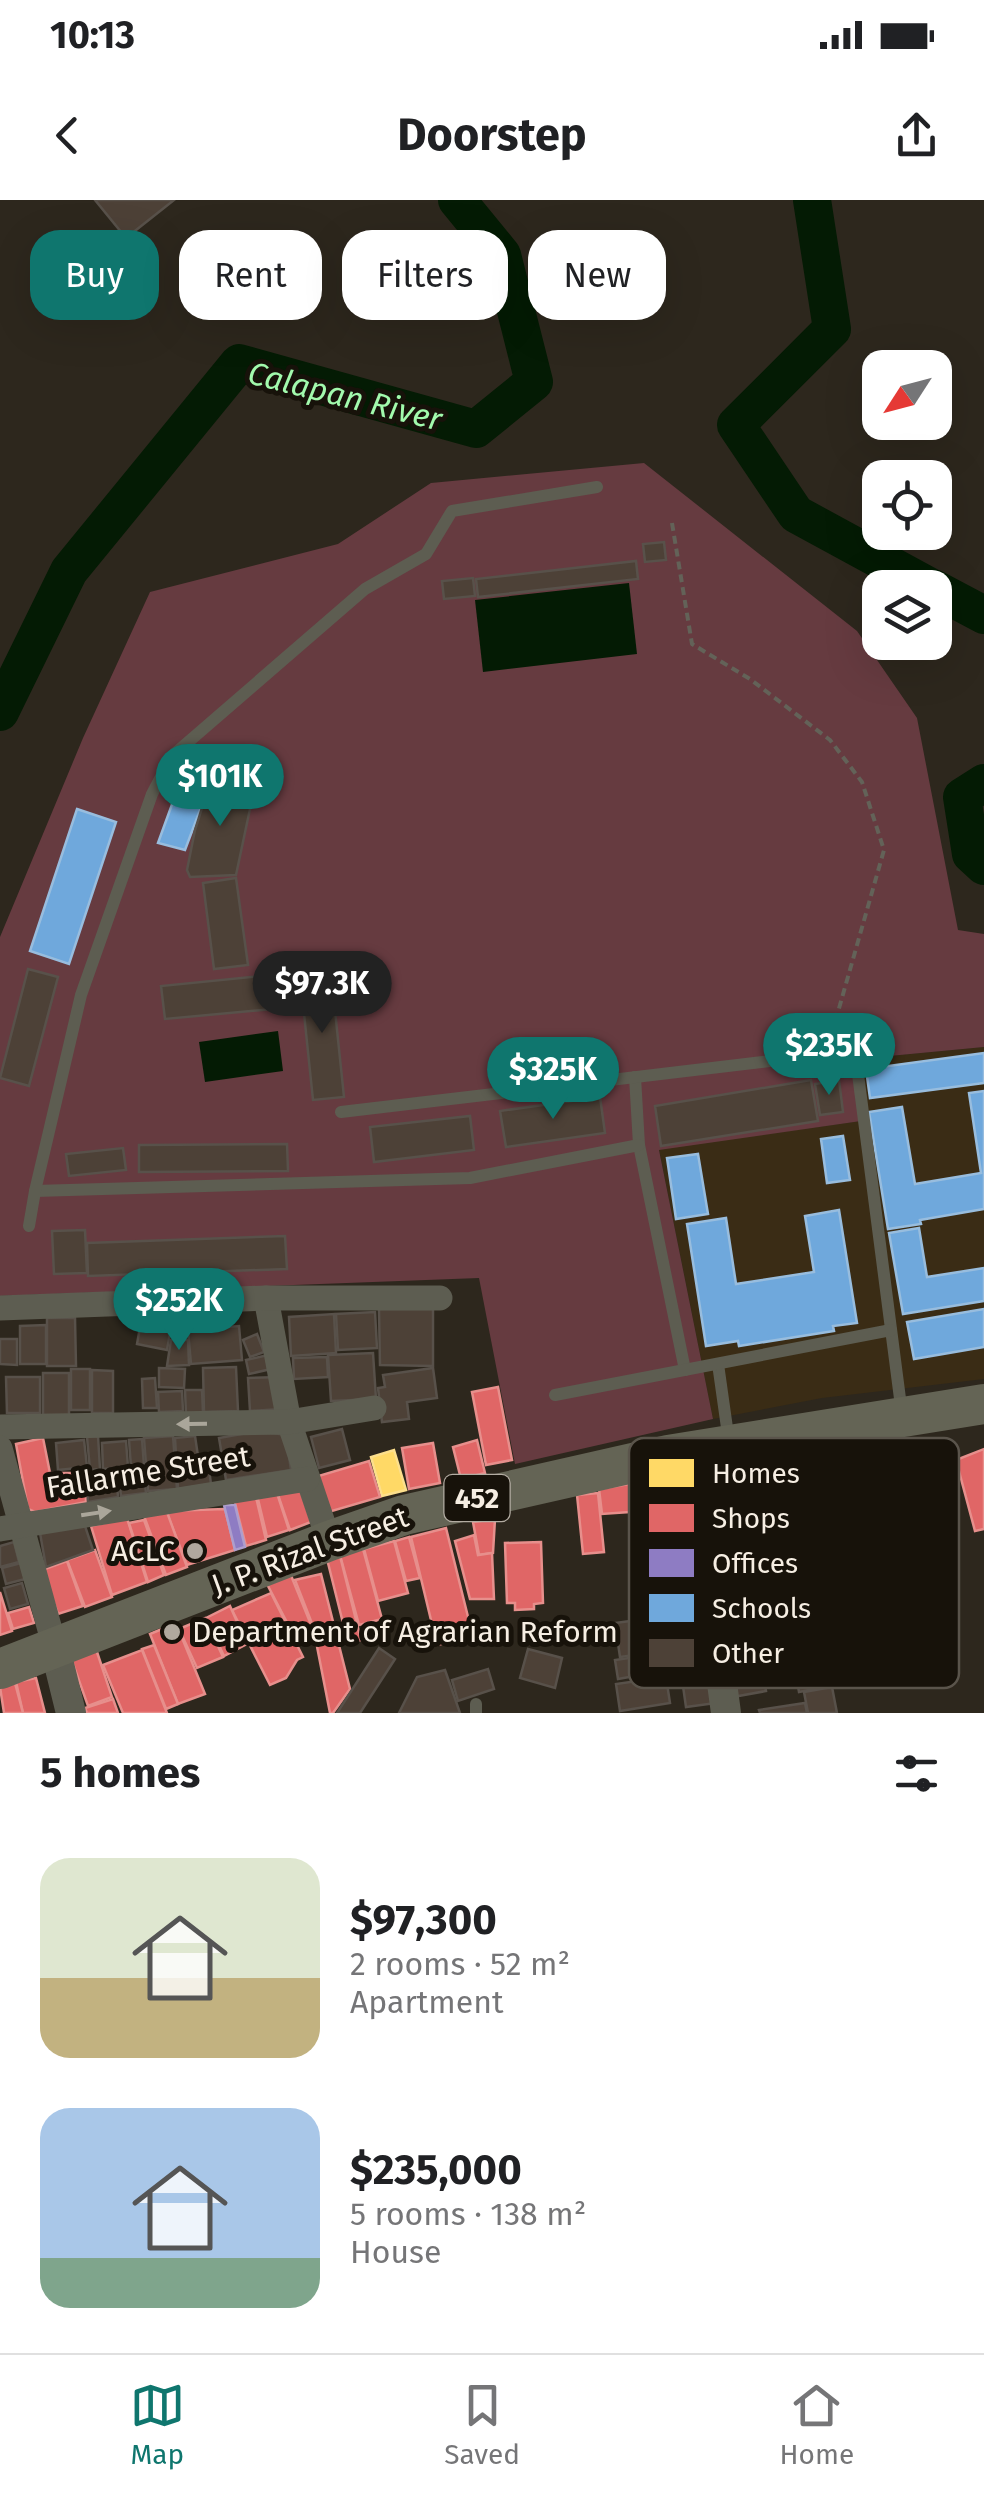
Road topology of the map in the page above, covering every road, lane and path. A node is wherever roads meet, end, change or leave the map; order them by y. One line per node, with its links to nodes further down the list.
1 (597, 487): 7 (lane)
2 (672, 523): 3 (path)
3 (826, 1054): 4 (lane); 12 (lane)
4 (634, 1077): 5 (lane); 6 (lane)
5 (341, 1112)
6 (639, 1145): 7 (lane); 14 (lane)
7 (35, 1192): 8 (lane)
8 (29, 1226)
9 (266, 1298): 10 (street); 11 (street); 19 (street)
10 (440, 1298)
11 (0, 1308)
12 (891, 1330): 13 (lane); 18 (lane)
13 (718, 1364): 14 (lane); 21 (lane)
14 (686, 1370): 15 (lane)
15 (555, 1395)
16 (984, 1404): 18 (highway, J. P. Rizal Street / 452)
17 (374, 1408): 19 (street)
18 (902, 1416): 22 (highway, J. P. Rizal Street / 452)
19 (289, 1422): 20 (street, one-way to 20); 25 (street)
20 (0, 1427)
21 (711, 1438)
22 (770, 1438)
23 (0, 1448): 26 (street)
24 (629, 1466): 27 (highway, J. P. Rizal Street / 452)
25 (307, 1479): 26 (street, Fallarme Street, one-way to 25); 27 (street)
26 (11, 1527): 28 (street)
27 (328, 1541): 28 (highway, J. P. Rizal Street / 452)
28 (55, 1648): 29 (highway, J. P. Rizal Street / 452); 31 (street)
29 (0, 1669)
30 (724, 1688): 32 (street)
31 (71, 1713)
32 (726, 1713)

